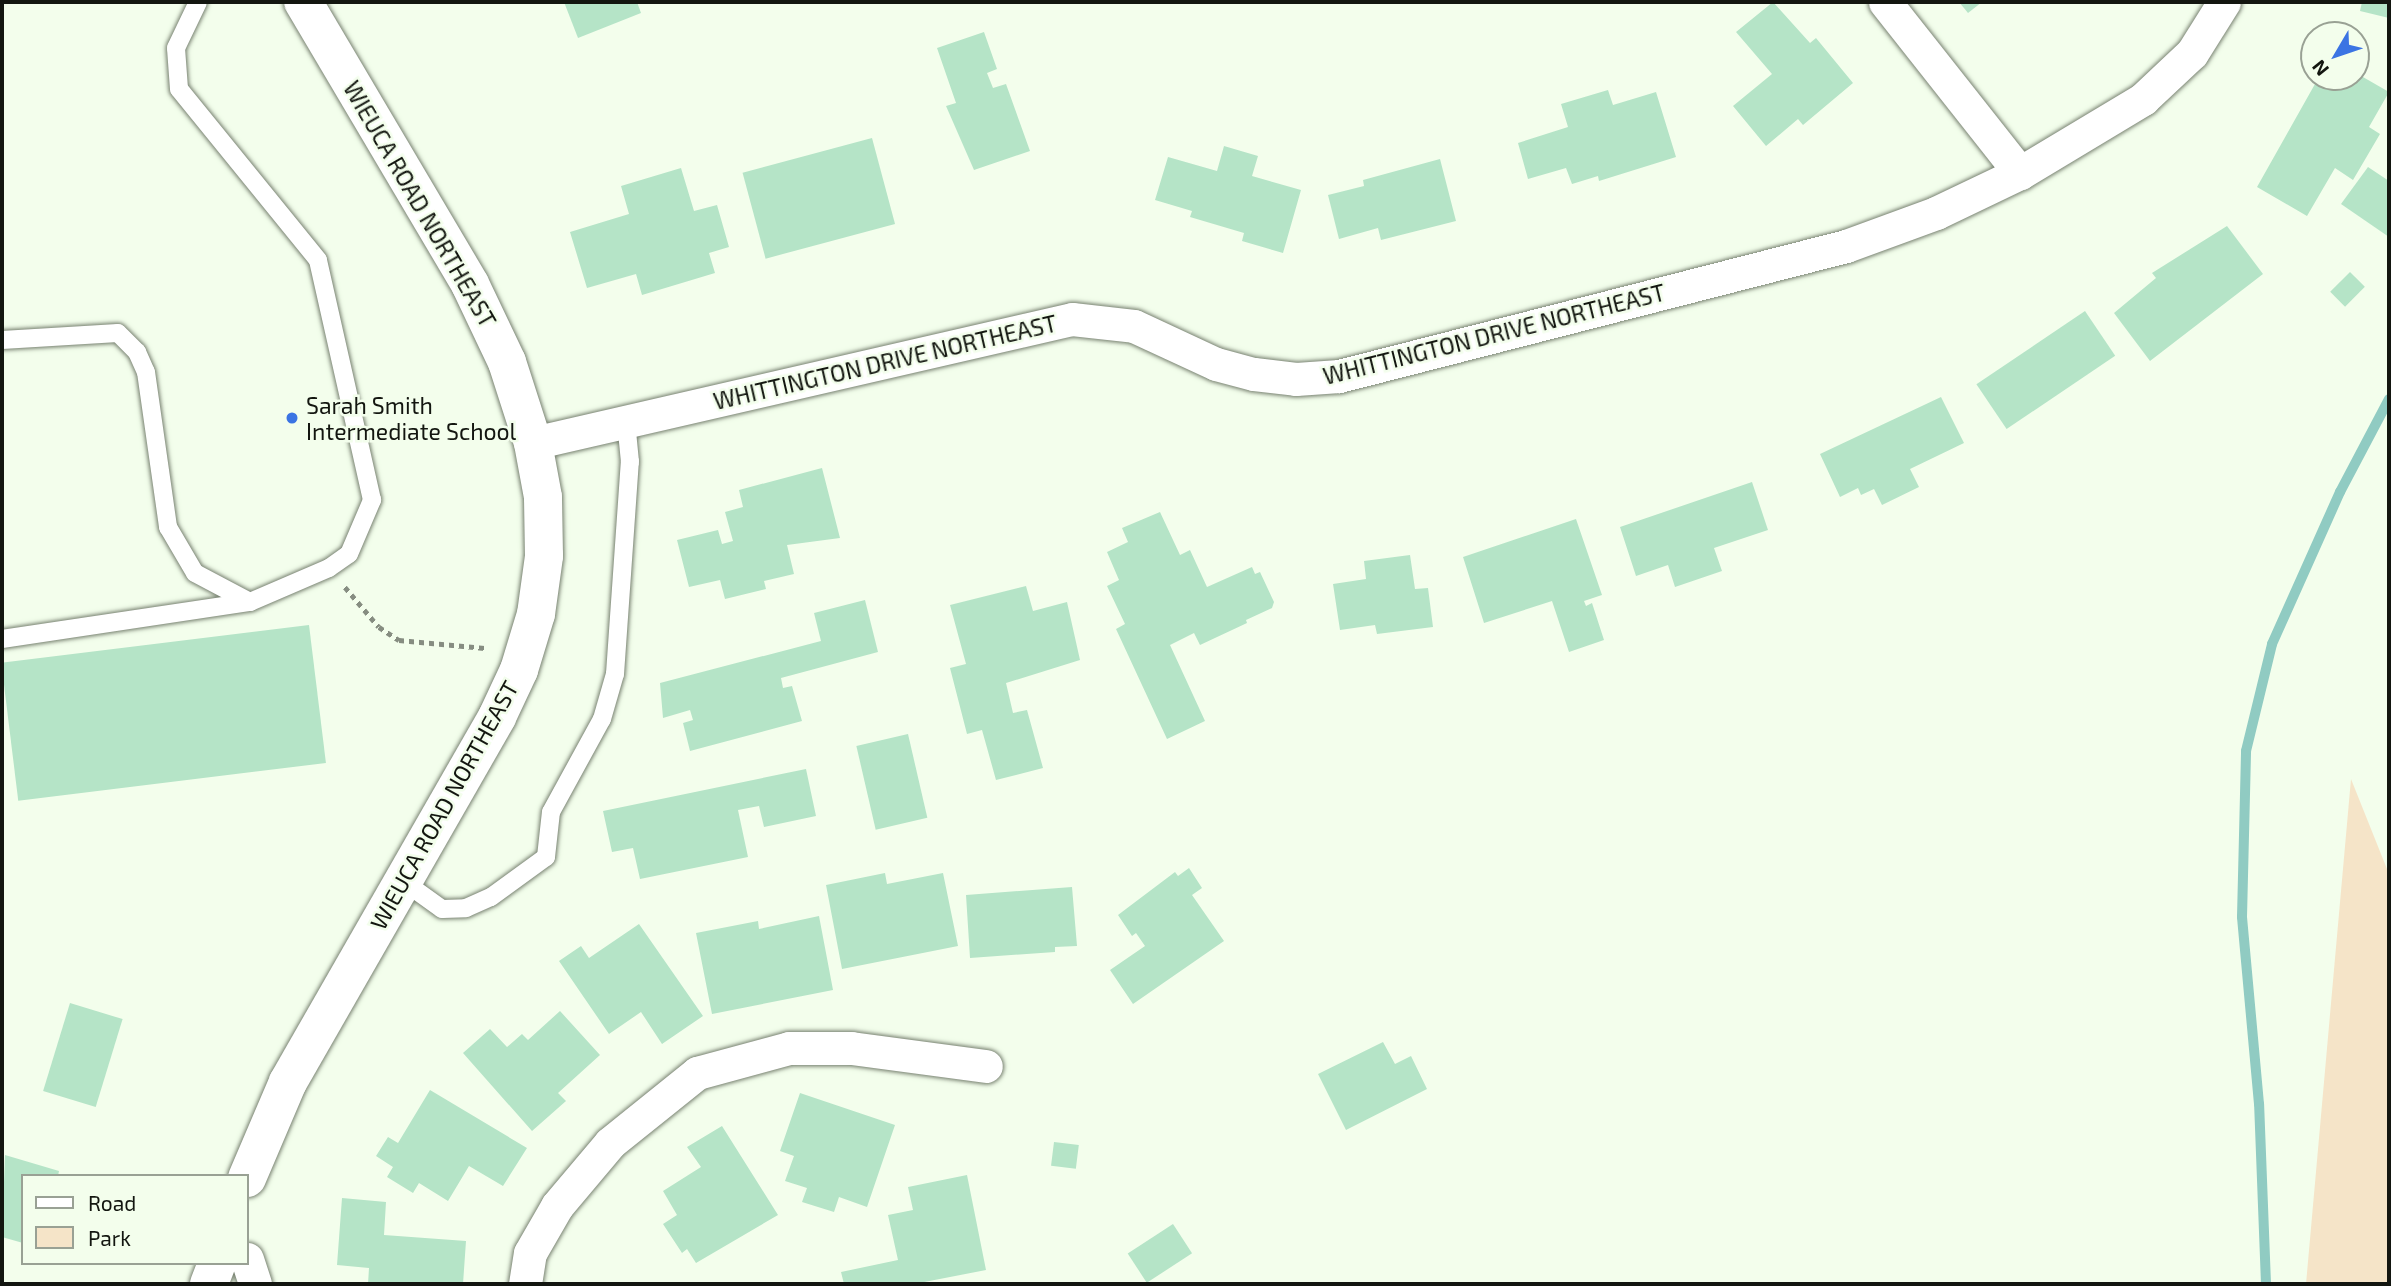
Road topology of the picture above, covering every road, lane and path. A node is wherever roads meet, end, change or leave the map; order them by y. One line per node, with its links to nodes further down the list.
1 (198, 2): 9 (lane)
2 (303, 2): 8 (street, WIEUCA ROAD NORTHEAST)
3 (1885, 2): 5 (street)
4 (2224, 2): 5 (street, WHITTINGTON DRIVE NORTHEAST)
5 (2020, 173): 7 (street, WHITTINGTON DRIVE NORTHEAST)
6 (2, 340): 10 (lane)
7 (626, 422): 8 (street, WHITTINGTON DRIVE NORTHEAST); 13 (lane)
8 (533, 443): 12 (street, WIEUCA ROAD NORTHEAST)
9 (329, 568): 10 (lane); 12 (path)
10 (250, 602): 11 (lane)
11 (2, 639)
12 (525, 652): 13 (street, WIEUCA ROAD NORTHEAST)
13 (403, 881): 15 (street, WIEUCA ROAD NORTHEAST)
14 (986, 1066): 20 (street)
15 (248, 1176)
16 (248, 1262): 19 (street)
17 (216, 1265): 18 (street)
18 (209, 1284)
19 (255, 1284)
20 (525, 1284)

